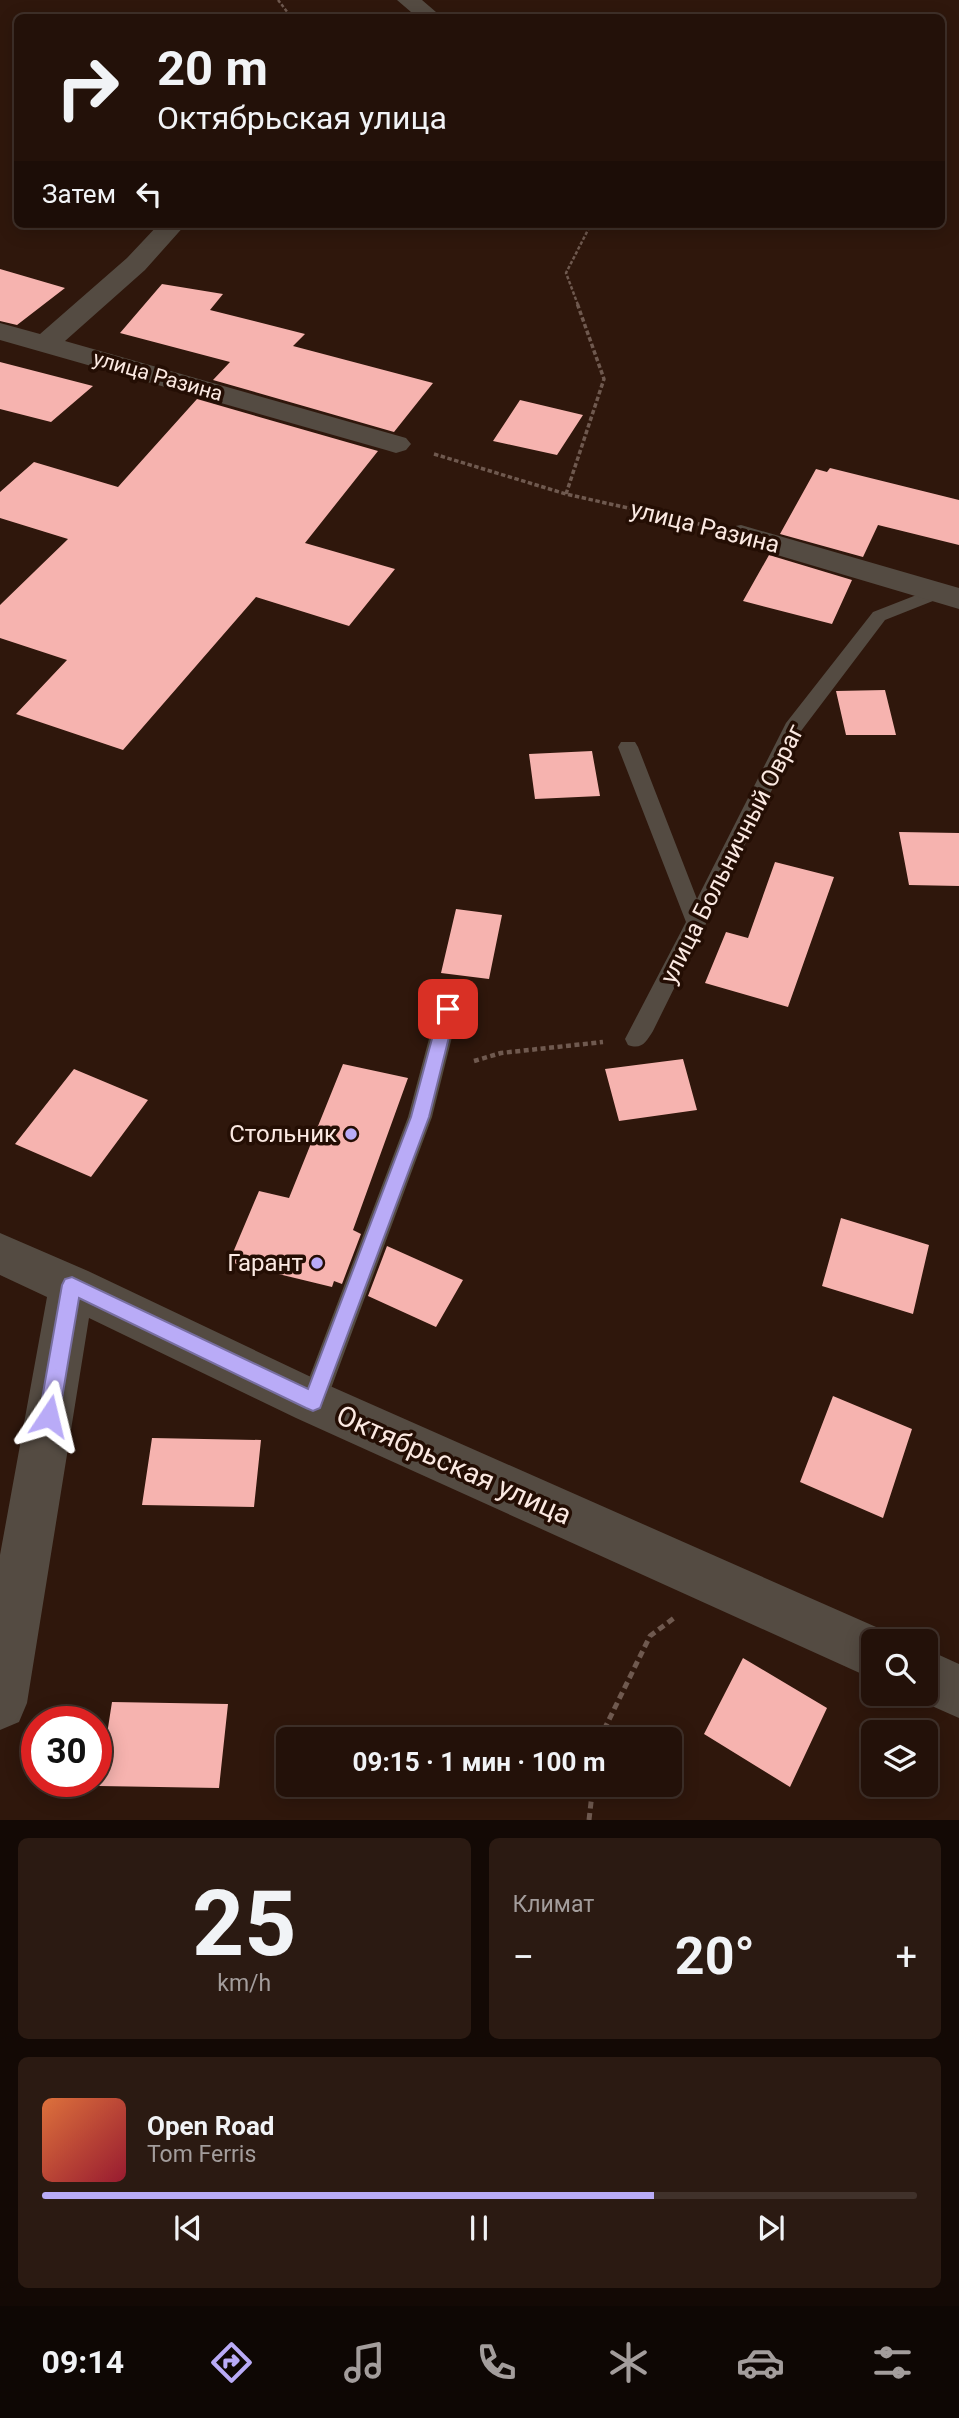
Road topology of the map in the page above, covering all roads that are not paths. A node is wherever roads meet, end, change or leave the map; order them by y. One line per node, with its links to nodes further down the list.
1 (408, 0): 2 (street)
2 (427, 14)
3 (169, 228): 5 (street)
4 (0, 331): 5 (street, улица Разина)
5 (46, 344): 6 (street, улица Разина)
6 (396, 444)
7 (741, 534): 8 (street, улица Разина)
8 (948, 596): 10 (lane, улица Больничный Овраг)
9 (628, 747): 10 (lane)
10 (696, 922): 12 (lane, улица Больничный Овраг)
11 (448, 1009): 15 (lane)
12 (636, 1039)
13 (0, 1253): 14 (street, Октябрьская улица)
14 (72, 1285): 15 (street, Октябрьская улица); 19 (street)
15 (313, 1402): 16 (street, Октябрьская улица)
16 (861, 1648)
17 (938, 1681): 18 (street)
18 (959, 1691)
19 (0, 1703)

